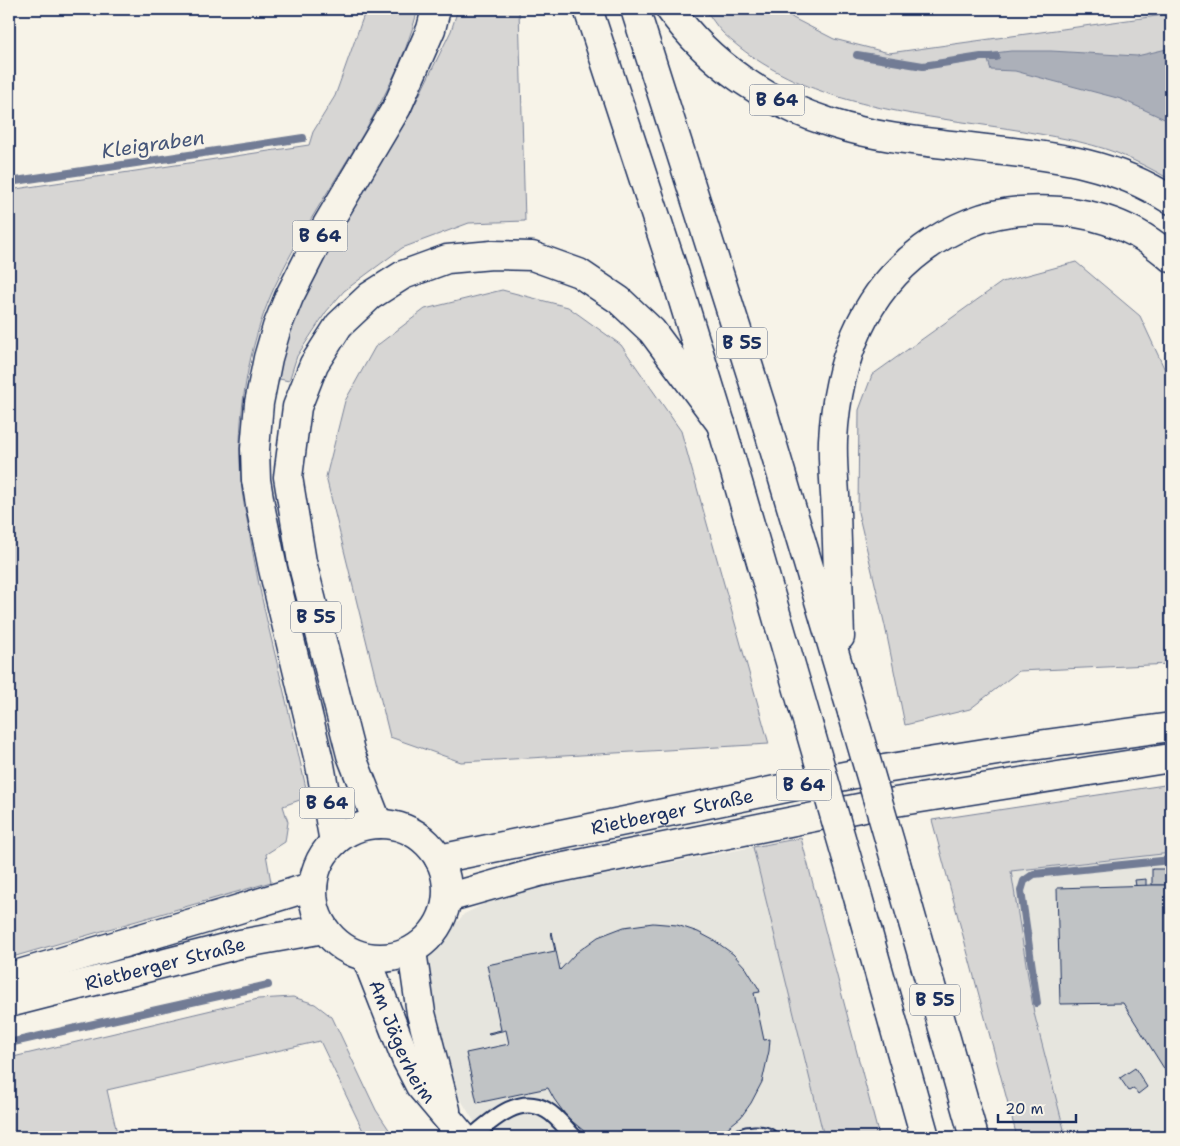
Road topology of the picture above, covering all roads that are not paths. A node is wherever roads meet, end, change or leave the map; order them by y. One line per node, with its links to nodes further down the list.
1 (436, 9): 12 (main road, B 64)
2 (588, 9): 7 (main road, B 55)
3 (634, 9): 8 (main road, B 55)
4 (670, 9): 5 (main road, B 64)
5 (1171, 200)
6 (1171, 258): 8 (main road, B 55)
7 (721, 424): 11 (main road, B 55); 26 (main road, B 55, bridge)
8 (842, 678): 27 (main road, B 55, bridge)
9 (1171, 727): 13 (main road, Rietberger Straße / B 64)
10 (1171, 758): 15 (main road, Rietberger Straße / B 64)
11 (378, 824): 12 (main road); 13 (main road)
12 (334, 842): 14 (main road)
13 (439, 859): 15 (main road)
14 (313, 886): 16 (main road); 19 (main road, Rietberger Straße)
15 (447, 898): 17 (main road)
16 (324, 929): 18 (main road); 20 (main road, Rietberger Straße)
17 (412, 950): 18 (main road); 21 (main road, Am Jägerheim)
18 (366, 957): 21 (main road, Am Jägerheim)
19 (9, 977)
20 (9, 1003)
21 (456, 1129)
22 (472, 1137): 23 (lane)
23 (574, 1137)
24 (740, 1137): 25 (lane)
25 (769, 1137)
26 (925, 1137)
27 (974, 1137)

